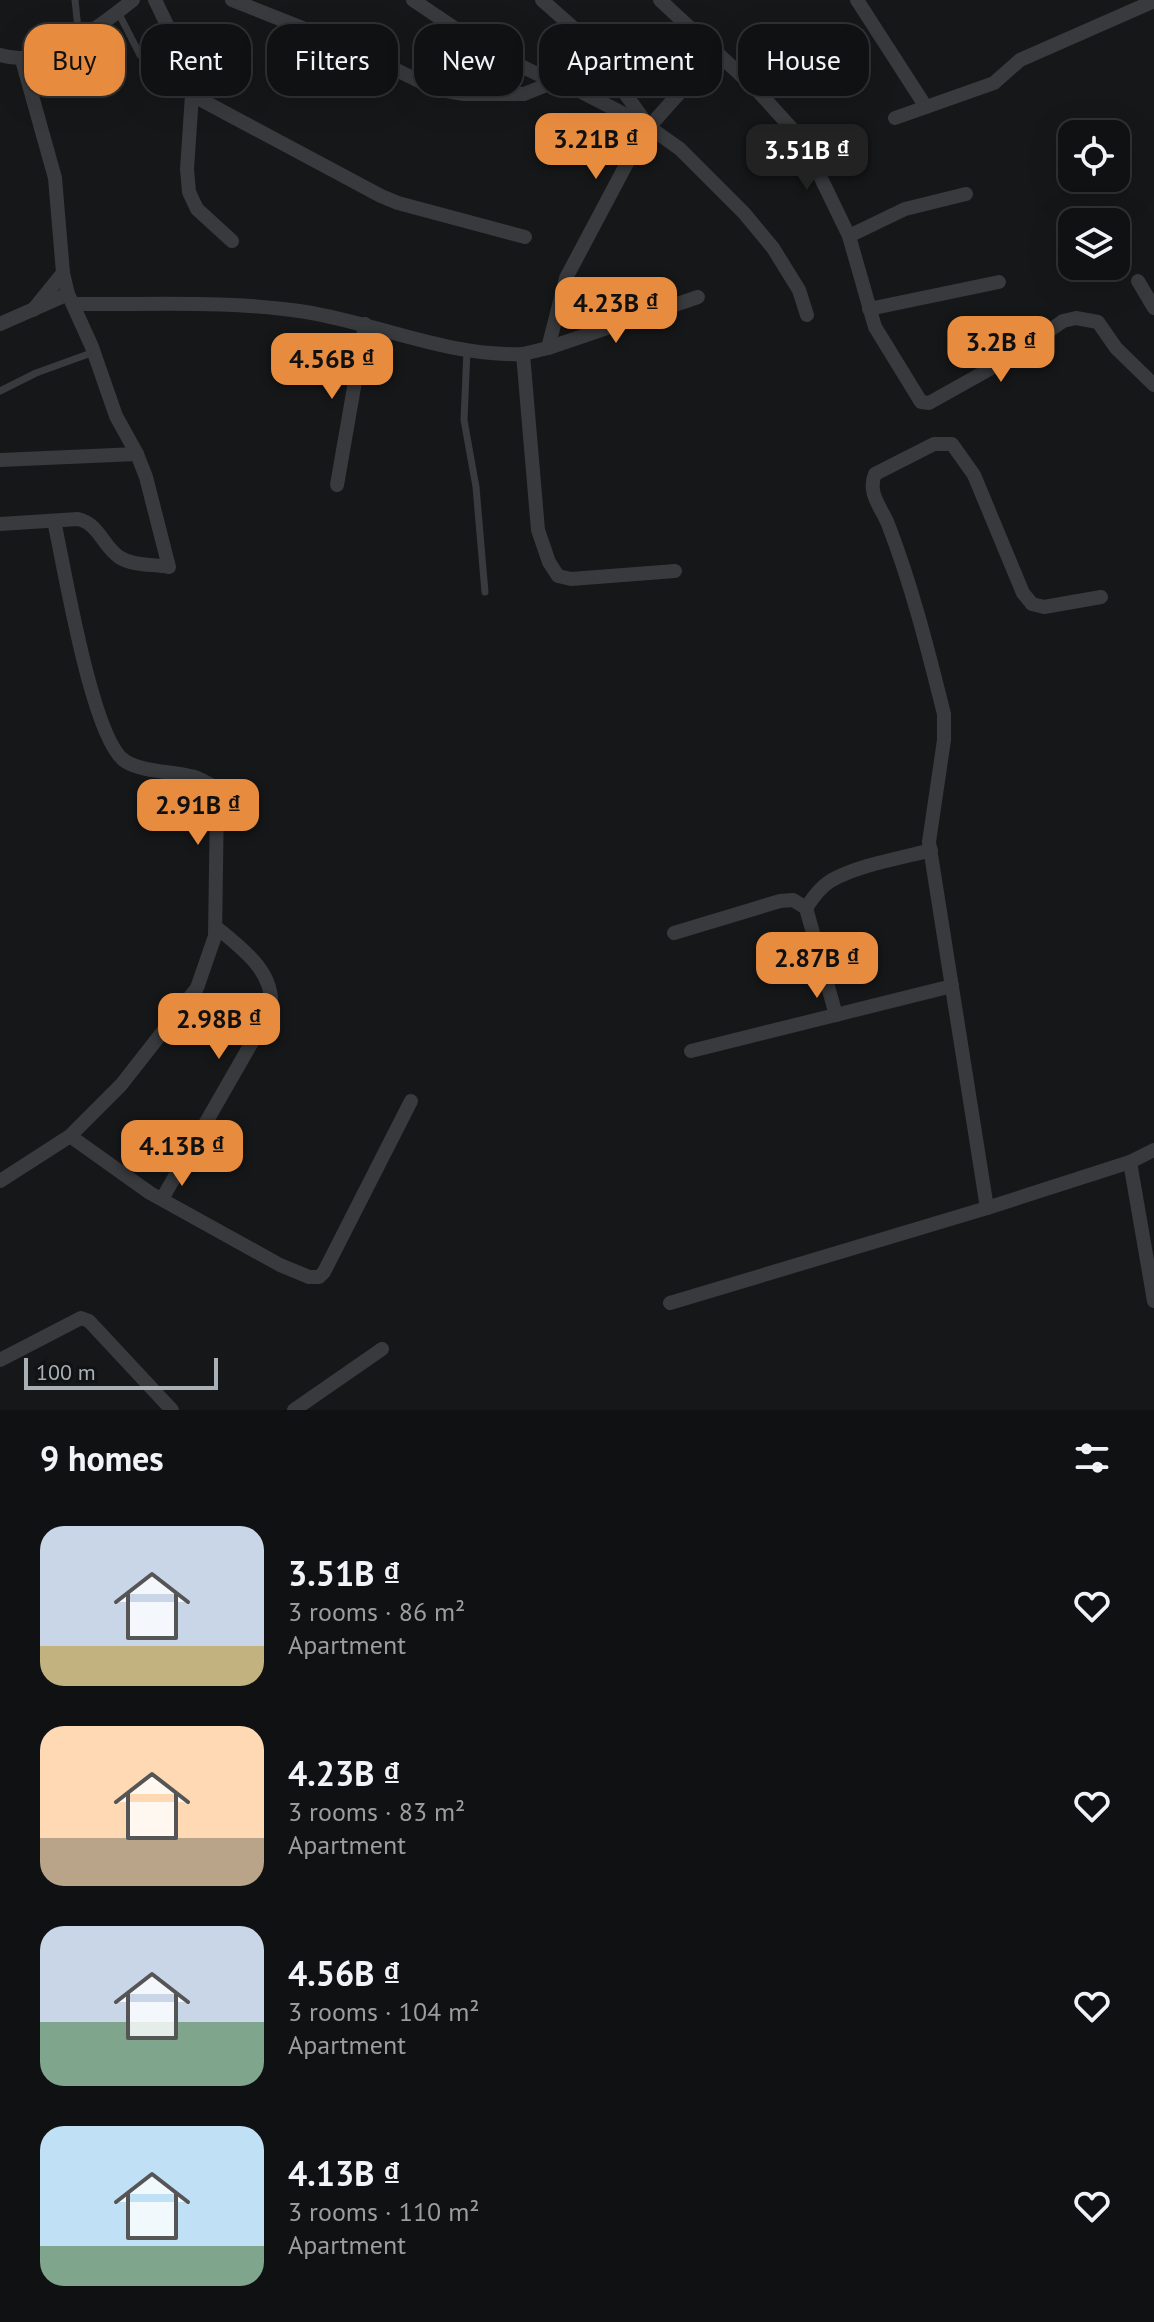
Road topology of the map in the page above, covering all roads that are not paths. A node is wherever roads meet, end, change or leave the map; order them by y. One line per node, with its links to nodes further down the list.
1 (75, 0): 11 (lane)
2 (133, 0): 10 (street)
3 (155, 0): 13 (street)
4 (232, 0): 20 (street)
5 (413, 0): 19 (street)
6 (660, 0): 14 (street)
7 (857, 0): 25 (street)
8 (1154, 1): 25 (street)
9 (551, 3): 27 (street)
10 (118, 12): 12 (street); 16 (lane)
11 (77, 24)
12 (101, 24)
13 (167, 24)
14 (685, 24)
15 (0, 55): 18 (street)
16 (140, 55)
17 (722, 59): 29 (street)
18 (22, 60): 32 (street)
19 (539, 75)
20 (539, 88)
21 (192, 96): 31 (street)
22 (194, 96): 30 (street)
23 (589, 96): 27 (street)
24 (677, 96): 27 (street)
25 (926, 107): 26 (street)
26 (895, 118)
27 (649, 127): 40 (street); 43 (street)
28 (966, 194): 29 (street)
29 (849, 236): 38 (street)
30 (525, 237)
31 (232, 241)
32 (63, 273): 36 (street); 39 (street)
33 (1138, 281): 37 (street)
34 (999, 282): 38 (street)
35 (698, 297): 43 (street)
36 (71, 299): 39 (street); 42 (street); 45 (street)
37 (1154, 308)
38 (869, 309): 47 (street)
39 (32, 312): 41 (street)
40 (807, 315)
41 (0, 324)
42 (365, 324): 44 (street); 51 (street)
43 (548, 348): 46 (street)
44 (467, 350): 46 (street); 55 (lane)
45 (94, 352): 48 (lane); 49 (street)
46 (523, 354): 54 (street)
47 (1154, 385)
48 (0, 391)
49 (137, 454): 50 (street); 52 (street)
50 (0, 460)
51 (337, 485)
52 (54, 521): 53 (street); 59 (street)
53 (0, 524)
54 (675, 571)
55 (485, 592)
56 (1101, 597): 57 (street)
57 (931, 850): 58 (street); 61 (street)
58 (806, 908): 60 (street); 62 (street)
59 (216, 927): 65 (street); 69 (street)
60 (674, 933)
61 (952, 986): 62 (street); 70 (street)
62 (836, 1015): 63 (street)
63 (691, 1051)
64 (411, 1101): 69 (street)
65 (70, 1136): 68 (street); 69 (street)
66 (1154, 1150): 67 (street)
67 (1130, 1162): 70 (street); 71 (street)
68 (0, 1181)
69 (162, 1199)
70 (987, 1208): 72 (street)
71 (1154, 1301)
72 (670, 1303)
73 (382, 1349): 76 (street)
74 (0, 1360): 75 (street)
75 (172, 1410)
76 (294, 1410)

